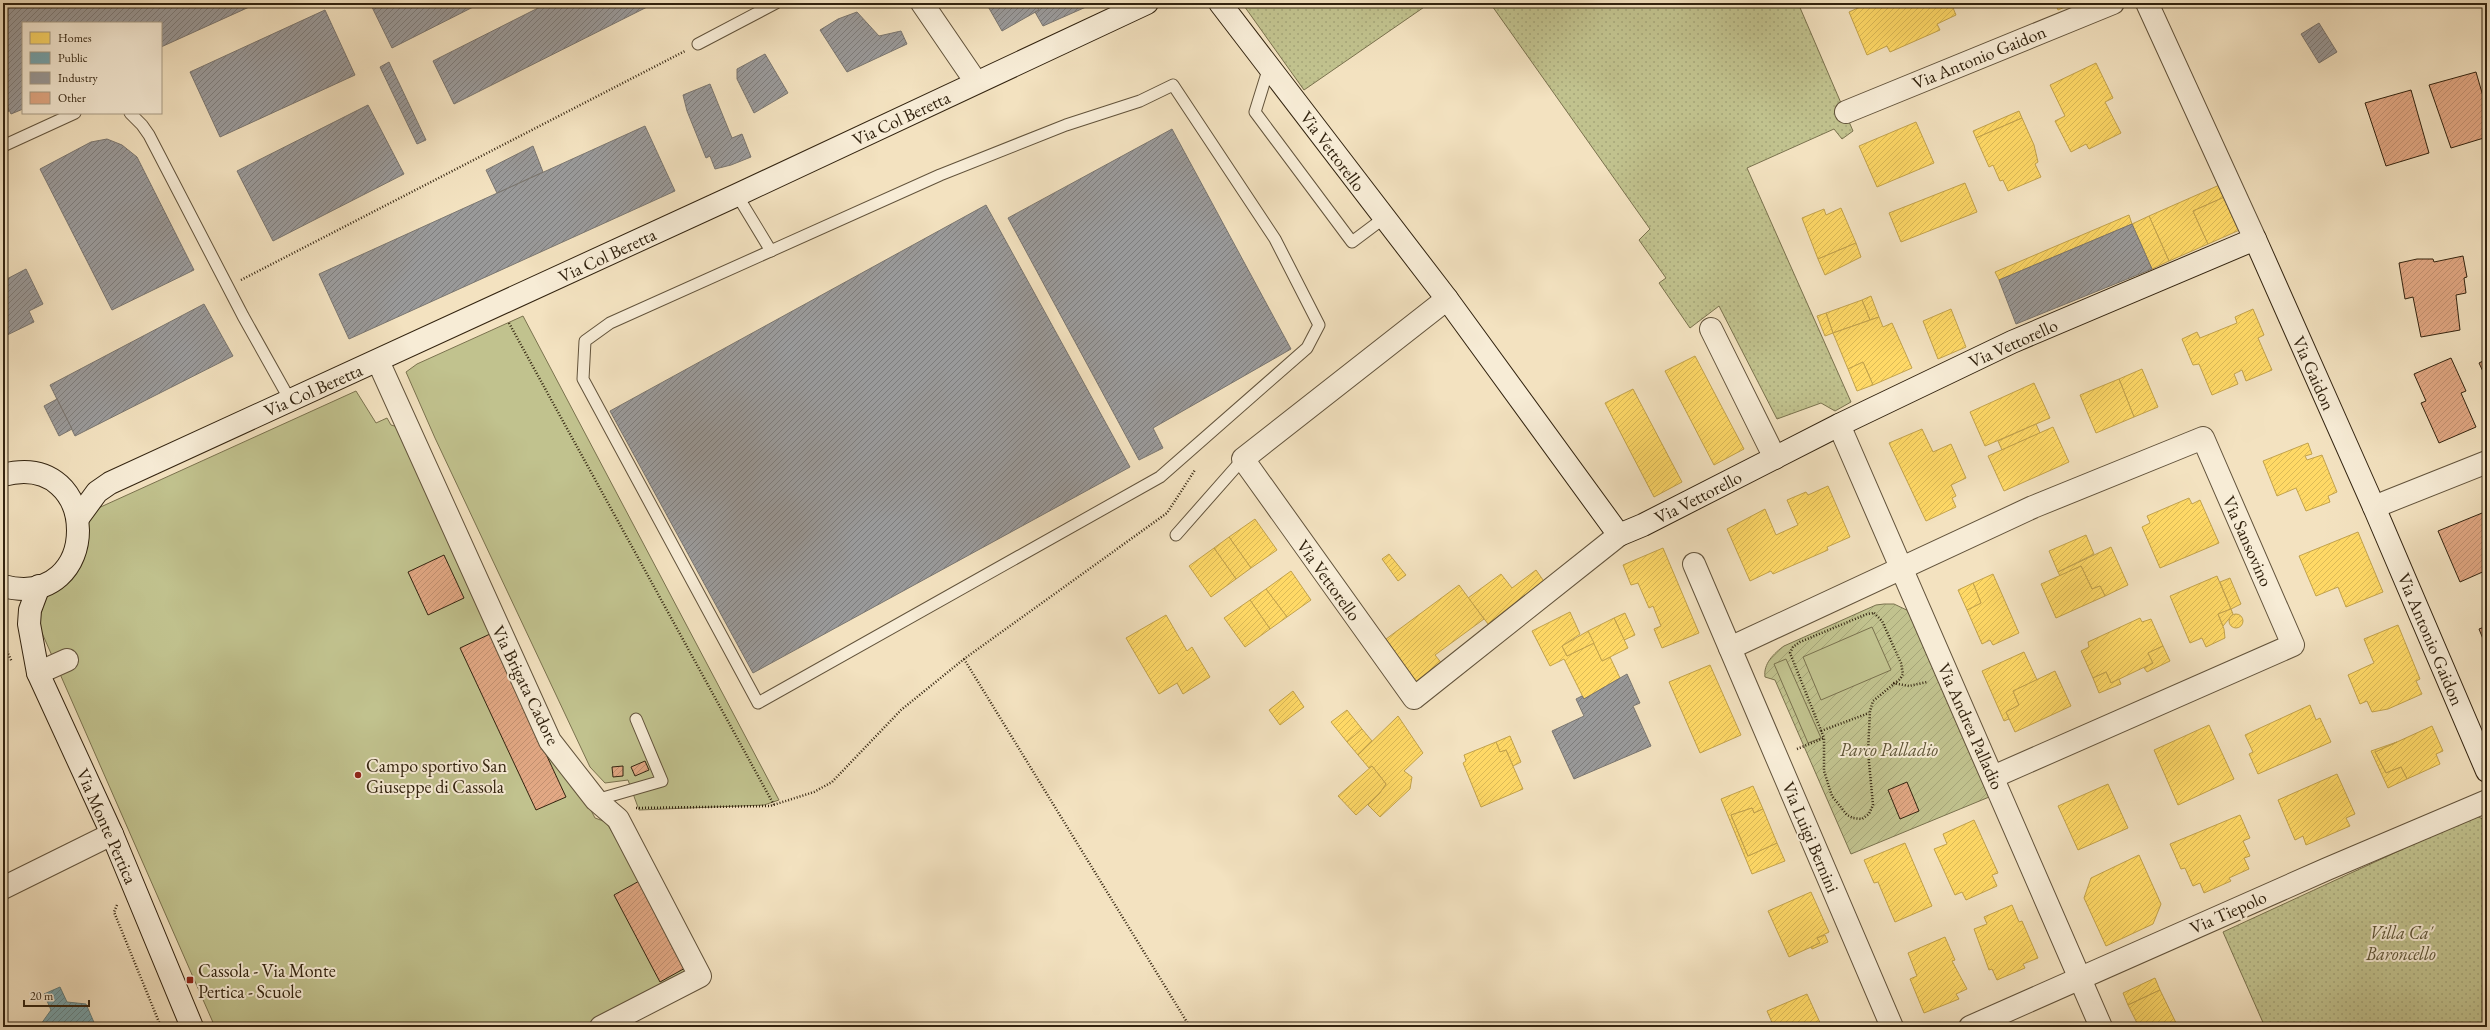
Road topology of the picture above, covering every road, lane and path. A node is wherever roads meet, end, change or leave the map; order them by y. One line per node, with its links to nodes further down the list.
1 (776, 3): 7 (lane)
2 (922, 3): 9 (street)
3 (1147, 3): 9 (street, Via Col Beretta)
4 (1220, 3): 8 (street, Via Vettorello)
5 (2114, 3): 10 (street, Via Antonio Gaidon)
6 (2147, 3): 16 (street)
7 (698, 44): 18 (path)
8 (1269, 67): 15 (street, Via Vettorello); 15 (lane)
9 (976, 82): 14 (street, Via Col Beretta)
10 (1846, 112)
11 (73, 114): 13 (lane)
12 (131, 114): 18 (lane)
13 (3, 146)
14 (737, 195): 17 (lane); 20 (street, Via Col Beretta)
15 (1384, 218): 19 (street, Via Vettorello)
16 (2255, 239): 24 (street, Via Vettorello); 32 (street, Via Gaidon)
17 (771, 251): 17 (lane)
18 (228, 287): 23 (lane)
19 (1447, 299): 26 (street); 35 (street, Via Vettorello)
20 (499, 305): 22 (street, Via Col Beretta); 56 (path)
21 (1712, 329): 25 (street)
22 (378, 361): 23 (street, Via Col Beretta); 55 (street, Via Brigata Cadore)
23 (290, 400): 30 (street, Via Col Beretta)
24 (1839, 425): 25 (street, Via Vettorello); 37 (street, Via Andrea Palladio)
25 (1775, 458): 35 (street, Via Vettorello)
26 (1243, 459): 34 (lane); 35 (street, Via Vettorello)
27 (2487, 462): 32 (street)
28 (1198, 465): 42 (path)
29 (3, 475): 31 (street)
30 (110, 483): 31 (street); 33 (street, Via Col Beretta)
31 (60, 487): 33 (street)
32 (2374, 507): 52 (street, Via Antonio Gaidon)
33 (78, 518): 39 (street)
34 (1176, 535)
35 (1619, 535)
36 (1694, 564): 41 (street, Via Luigi Bernini)
37 (1902, 569): 41 (street); 45 (street, Via Andrea Palladio); 53 (street, Via Sansovino)
38 (3, 586): 39 (street); 40 (street, Via Monte Pertica)
39 (39, 586): 40 (street, Via Monte Pertica)
40 (29, 624): 44 (street, Via Monte Pertica)
41 (1730, 648): 51 (street, Via Luigi Bernini)
42 (964, 659): 56 (path); 62 (path)
43 (67, 660): 44 (street)
44 (38, 673): 57 (street, Via Monte Pertica)
45 (1947, 673): 46 (path); 53 (street, Via Andrea Palladio)
46 (1893, 683): 47 (path); 49 (path)
47 (1869, 713): 49 (path); 50 (path)
48 (636, 720): 55 (lane)
49 (1821, 730): 50 (path)
50 (1824, 738): 51 (path)
51 (1777, 757): 63 (street, Via Luigi Bernini)
52 (2487, 771)
53 (1993, 777): 59 (street, Via Andrea Palladio)
54 (2487, 801): 59 (street, Via Tiepolo)
55 (601, 804): 56 (path); 61 (street, Via Brigata Cadore)
56 (774, 805)
57 (112, 834): 58 (street); 60 (street, Via Monte Pertica)
58 (3, 888)
59 (2080, 978): 64 (street, Via Tiepolo); 65 (street, Via Andrea Palladio)
60 (192, 1027)
61 (601, 1027)
62 (1190, 1027)
63 (1892, 1027)
64 (1970, 1027)
65 (2101, 1027)

